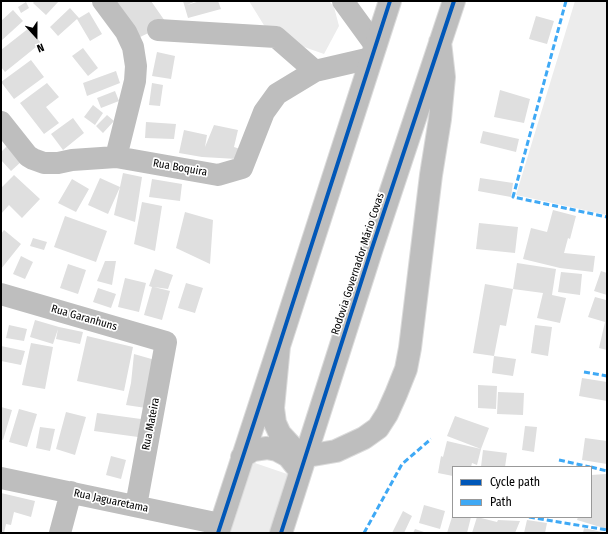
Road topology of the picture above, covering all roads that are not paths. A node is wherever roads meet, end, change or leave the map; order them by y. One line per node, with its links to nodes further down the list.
1 (103, 1): 10 (main road)
2 (343, 1): 7 (main road)
3 (390, 1): 7 (main road)
4 (454, 1): 6 (main road, Rodovia Governador Mário Covas)
5 (158, 30): 8 (main road)
6 (440, 42): 14 (main road, Rodovia Governador Mário Covas); 14 (main road)
7 (373, 52): 8 (main road); 13 (main road)
8 (315, 71): 10 (main road, Rua Boquira)
9 (1, 122): 10 (main road, Rua Boquira)
10 (116, 157)
11 (1, 294): 12 (main road, Rua Garanhuns)
12 (166, 342): 19 (main road, Rua Mateira)
13 (279, 346): 14 (main road); 15 (main road)
14 (307, 456): 16 (main road, Rodovia Governador Mário Covas)
15 (242, 457): 16 (main road); 20 (main road)
16 (299, 477): 22 (main road, Rodovia Governador Mário Covas)
17 (1, 478): 18 (main road, Rua Jaguaretama)
18 (71, 492): 19 (main road, Rua Jaguaretama); 21 (main road)
19 (136, 506): 20 (main road, Rua Jaguaretama)
20 (219, 529)
21 (60, 533)
22 (281, 533)

